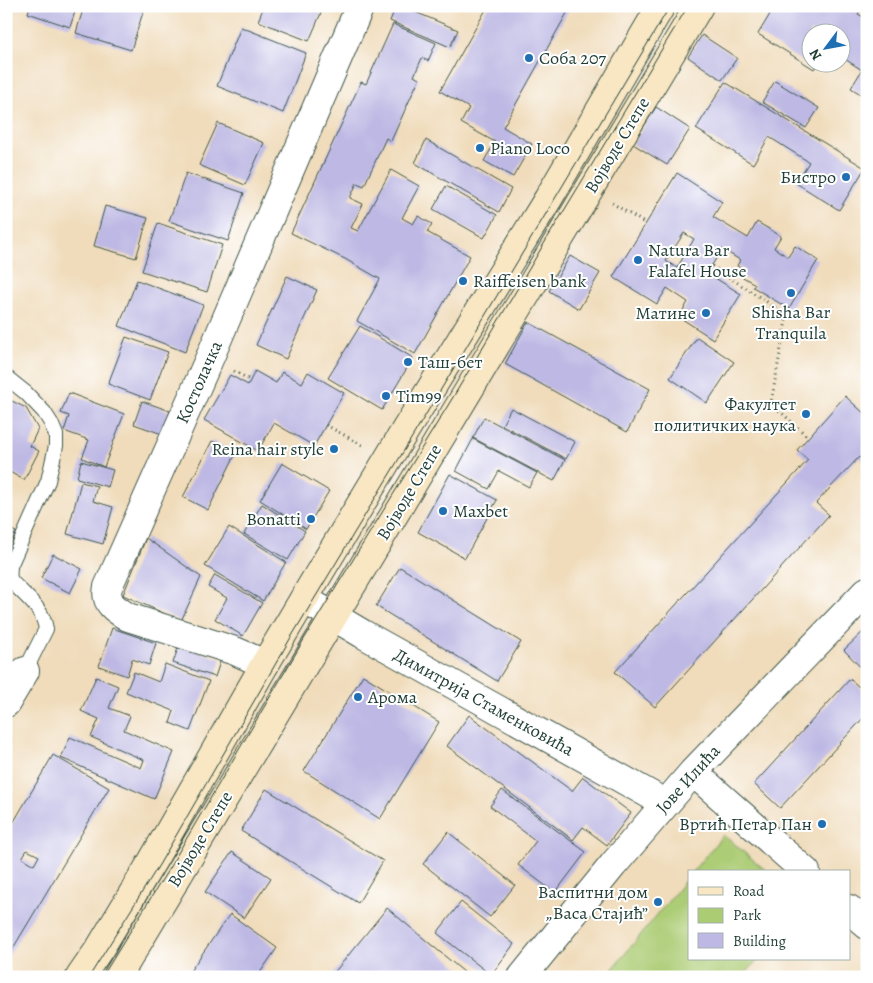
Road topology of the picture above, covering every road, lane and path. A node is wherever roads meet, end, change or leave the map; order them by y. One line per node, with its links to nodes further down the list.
1 (360, 6): 14 (street, Костолачка)
2 (661, 6): 12 (main road, Војводе Степе)
3 (699, 6): 13 (main road, Војводе Степе)
4 (608, 201): 5 (path)
5 (646, 224)
6 (712, 266): 9 (path)
7 (6, 377): 15 (lane)
8 (326, 425): 10 (path)
9 (808, 437)
10 (371, 450)
11 (867, 591): 17 (street, Јове Илића)
12 (304, 599): 13 (street, Димитрија Стаменковића); 14 (main road, Војводе Степе)
13 (333, 617): 18 (street, Димитрија Стаменковића); 23 (main road, Војводе Степе)
14 (265, 664): 22 (main road, Војводе Степе)
15 (25, 671): 16 (street)
16 (6, 703)
17 (693, 772): 18 (street, Јове Илића); 19 (street)
18 (665, 803): 24 (street, Јове Илића)
19 (804, 870)
20 (850, 911): 21 (street)
21 (867, 925)
22 (80, 977)
23 (117, 977)
24 (522, 977)

